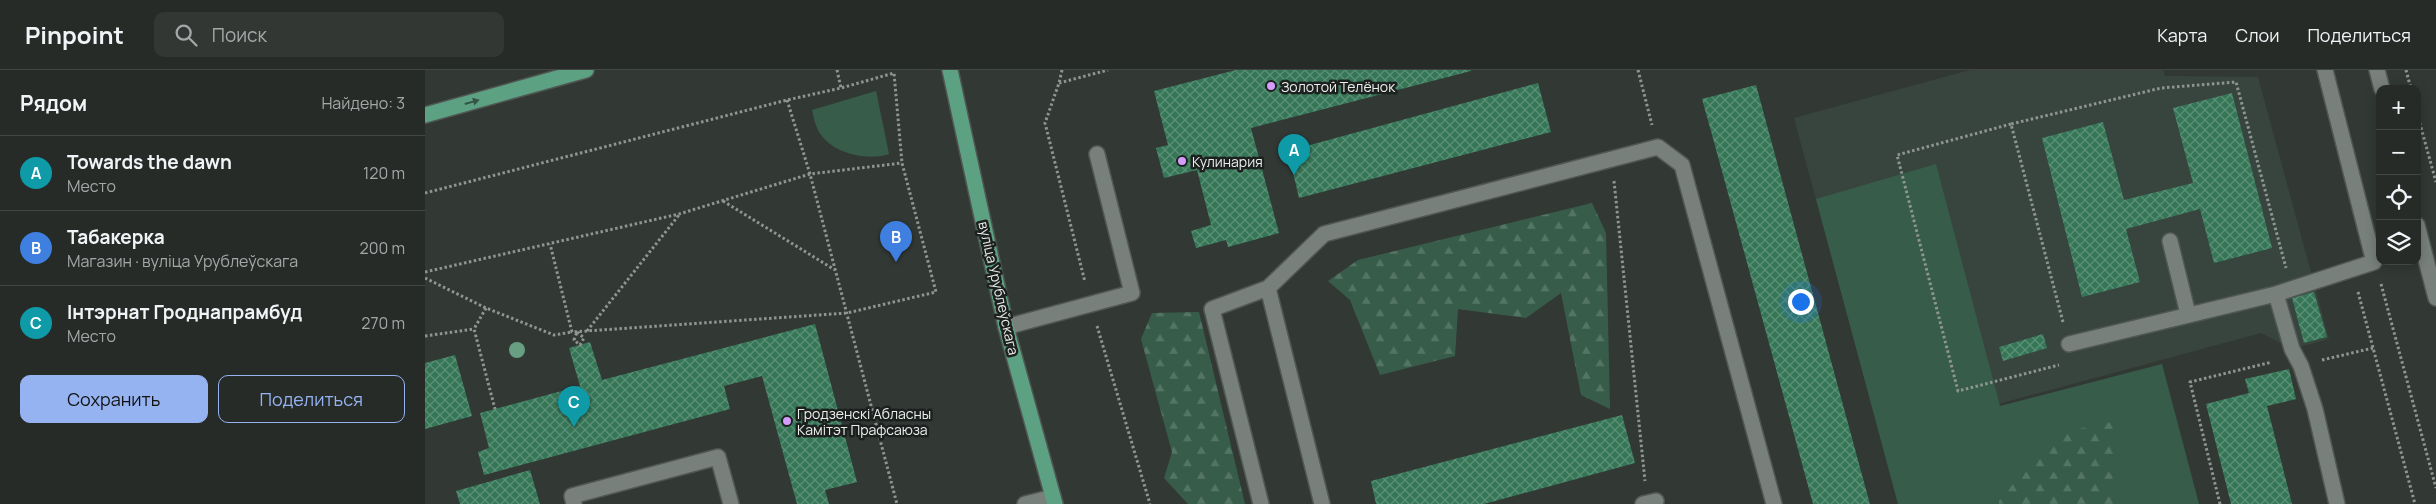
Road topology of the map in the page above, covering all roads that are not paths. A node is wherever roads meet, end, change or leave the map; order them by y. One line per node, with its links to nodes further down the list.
1 (586, 70): 6 (main road, one-way to 1)
2 (950, 70): 14 (main road, вуліца Урублеўскага)
3 (2325, 70): 11 (street)
4 (2377, 70): 5 (street)
5 (2381, 85)
6 (425, 116)
7 (1097, 154): 14 (street)
8 (2421, 240): 12 (street)
9 (2170, 241): 13 (street)
10 (1267, 288): 20 (street); 21 (street); 22 (street)
11 (2276, 294): 13 (street); 23 (street)
12 (2436, 298)
13 (2188, 314): 15 (street)
14 (1006, 327): 16 (main road, вуліца Урублеўскага)
15 (2069, 344)
16 (1054, 500): 19 (street)
17 (574, 504): 18 (street)
18 (731, 504)
19 (1025, 504)
20 (1261, 504)
21 (1322, 504)
22 (1774, 504)
23 (2337, 504)

